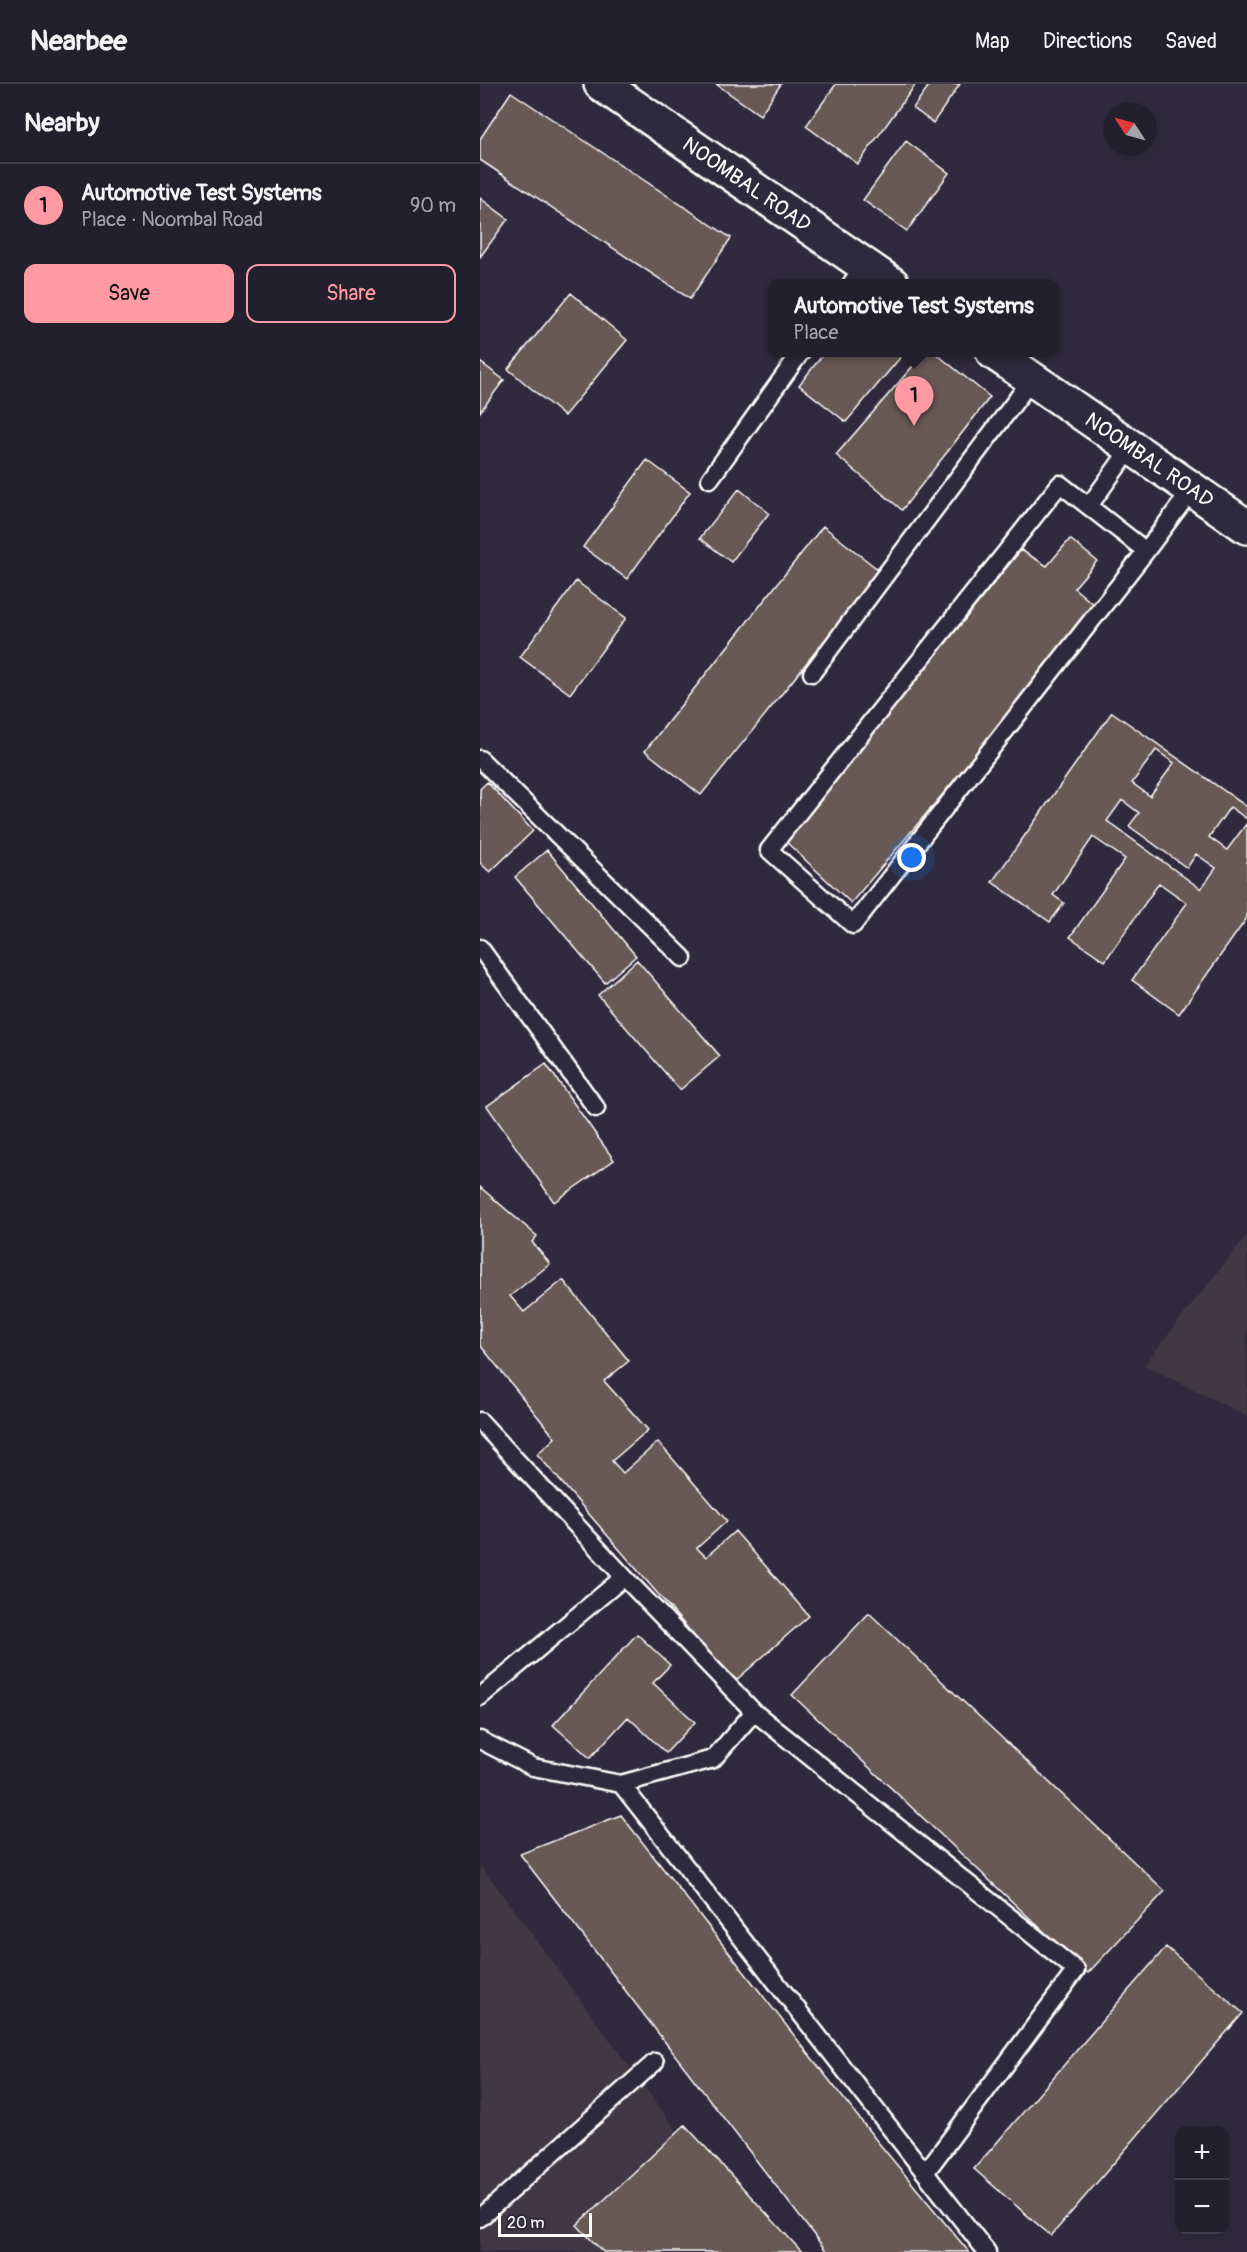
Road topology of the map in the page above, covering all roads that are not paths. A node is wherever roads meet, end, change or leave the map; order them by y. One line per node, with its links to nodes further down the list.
1 (601, 84): 2 (street, NOOMBAL ROAD)
2 (858, 274): 3 (street, NOOMBAL ROAD)
3 (875, 279)
4 (797, 357): 8 (lane)
5 (1000, 357): 6 (street, NOOMBAL ROAD)
6 (1032, 379): 7 (street, NOOMBAL ROAD); 13 (lane)
7 (1132, 447): 9 (street, NOOMBAL ROAD); 10 (lane)
8 (710, 479)
9 (1193, 488): 11 (street, NOOMBAL ROAD); 12 (lane)
10 (1089, 507): 12 (lane); 12 (lane)
11 (1247, 527)
12 (1146, 551)
13 (812, 673)
14 (480, 759): 16 (lane)
15 (480, 948): 17 (lane)
16 (683, 958)
17 (596, 1108)
18 (480, 1421): 19 (lane)
19 (624, 1577): 20 (lane); 21 (lane)
20 (480, 1697)
21 (754, 1712): 23 (lane); 25 (lane)
22 (480, 1740): 23 (lane)
23 (621, 1784): 25 (lane)
24 (655, 2062): 26 (lane)
25 (925, 2173): 27 (lane)
26 (480, 2218)
27 (987, 2252)

